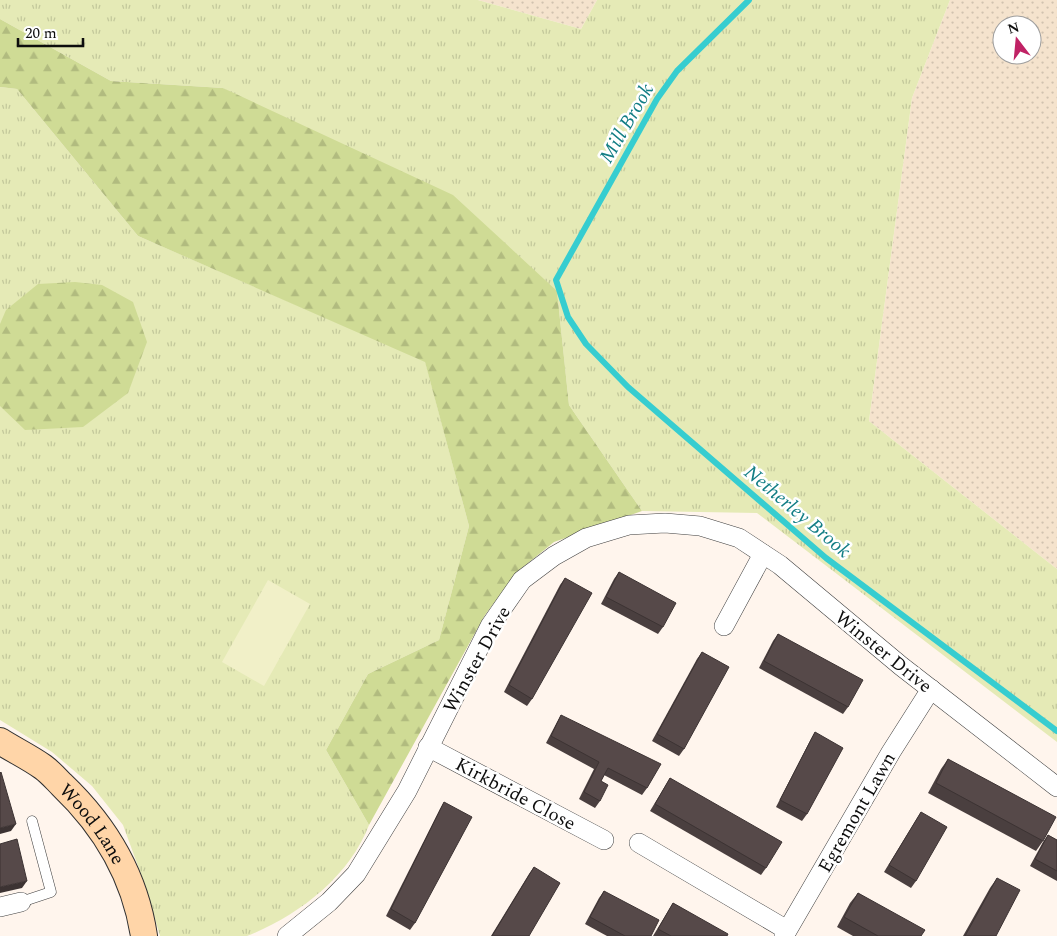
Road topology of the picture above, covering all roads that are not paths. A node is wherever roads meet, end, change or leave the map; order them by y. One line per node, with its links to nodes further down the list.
1 (763, 554): 2 (street); 3 (street, Winster Drive); 5 (street, Winster Drive)
2 (724, 626)
3 (931, 689): 6 (street, Winster Drive); 12 (street, Egremont Lawn)
4 (0, 741): 13 (street, Wood Lane)
5 (428, 747): 8 (street, Kirkbride Close); 14 (street, Winster Drive)
6 (1057, 787)
7 (32, 821): 10 (lane)
8 (604, 840)
9 (639, 843): 12 (street)
10 (21, 902): 11 (street)
11 (0, 907)
12 (786, 933)
13 (144, 936)
14 (286, 936)

